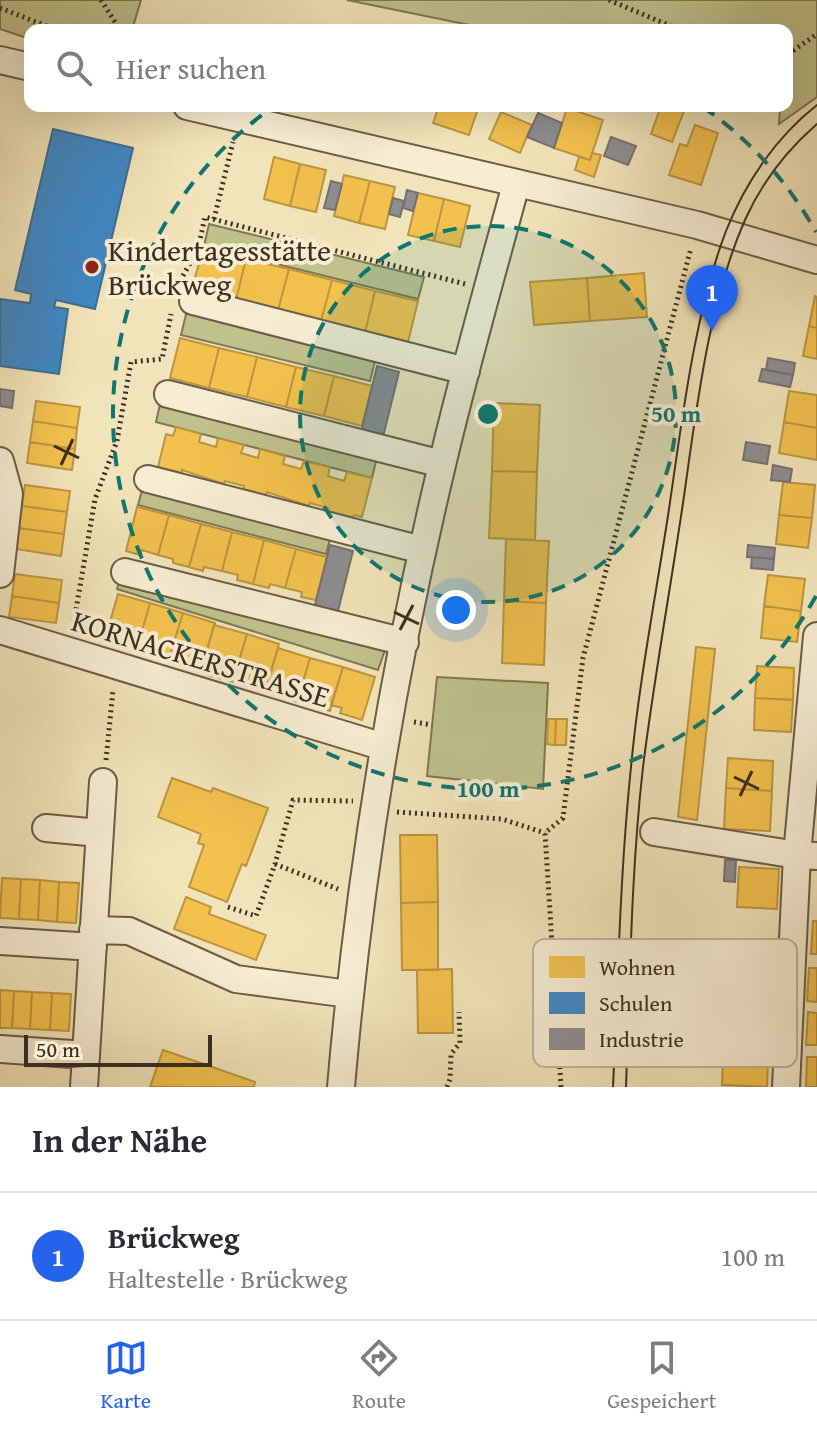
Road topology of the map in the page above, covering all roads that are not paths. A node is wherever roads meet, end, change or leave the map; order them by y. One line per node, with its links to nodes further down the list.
1 (0, 60): 2 (street)
2 (24, 66)
3 (211, 112): 4 (street)
4 (516, 184): 5 (street); 7 (street)
5 (817, 260)
6 (181, 297): 7 (street)
7 (466, 371): 10 (street)
8 (168, 394): 10 (street)
9 (0, 461): 14 (street)
10 (442, 464): 12 (street)
11 (148, 479): 12 (street)
12 (422, 550): 17 (street)
13 (125, 572): 17 (street, KORNACKERSTRASSE)
14 (0, 574)
15 (0, 630): 18 (street, KORNACKERSTRASSE)
16 (817, 636): 23 (street)
17 (405, 642): 18 (street)
18 (384, 747): 27 (street)
19 (103, 782): 22 (street)
20 (46, 828): 22 (street)
21 (654, 832): 23 (street)
22 (99, 833): 24 (street)
23 (807, 855): 26 (street)
24 (93, 939): 25 (street); 27 (street); 29 (street)
25 (0, 941)
26 (797, 965)
27 (349, 994): 32 (street)
28 (0, 1049): 29 (street)
29 (86, 1055): 31 (street)
30 (788, 1067): 33 (street)
31 (84, 1087)
32 (341, 1087)
33 (786, 1087)

